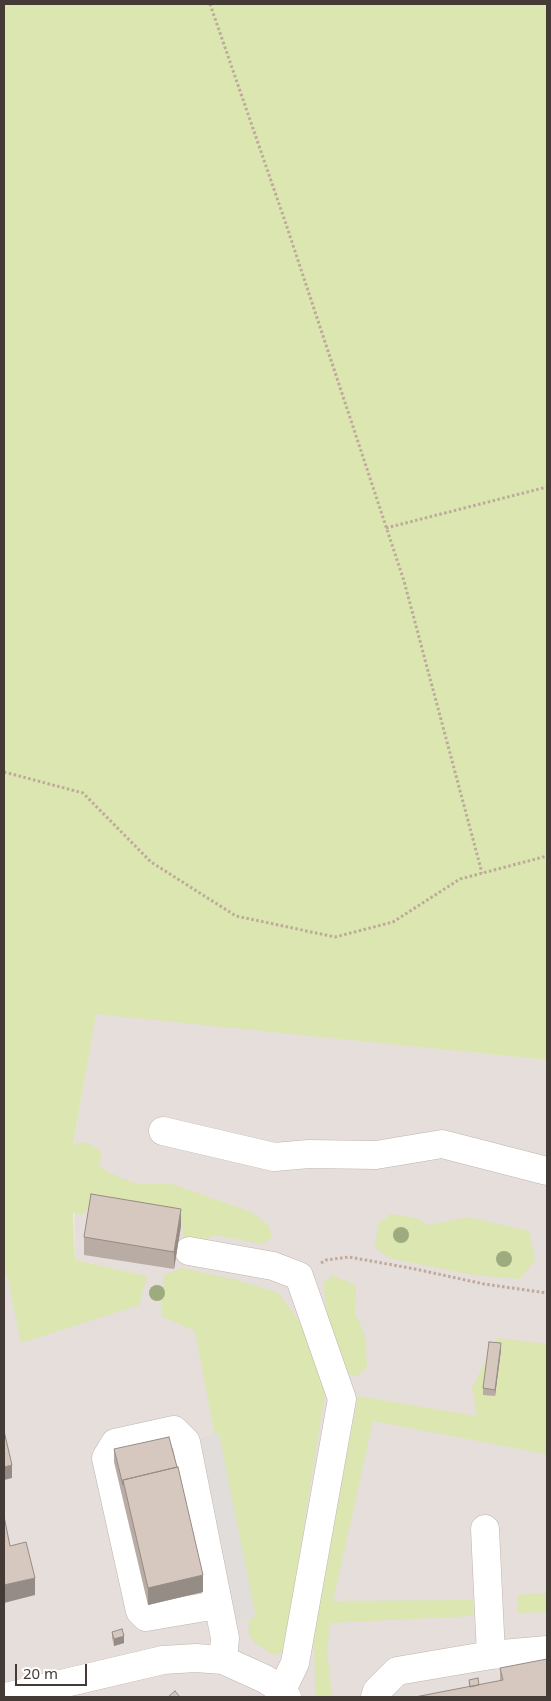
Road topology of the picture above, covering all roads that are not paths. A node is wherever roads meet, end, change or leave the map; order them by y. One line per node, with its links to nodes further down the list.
1 (163, 1131): 2 (street)
2 (547, 1171)
3 (189, 1251): 9 (street)
4 (485, 1529): 7 (street)
5 (217, 1605): 5 (street); 8 (street)
6 (547, 1650): 7 (street)
7 (491, 1655): 11 (street)
8 (224, 1660): 9 (street); 10 (street)
9 (284, 1693)
10 (6, 1697)
11 (375, 1697)

